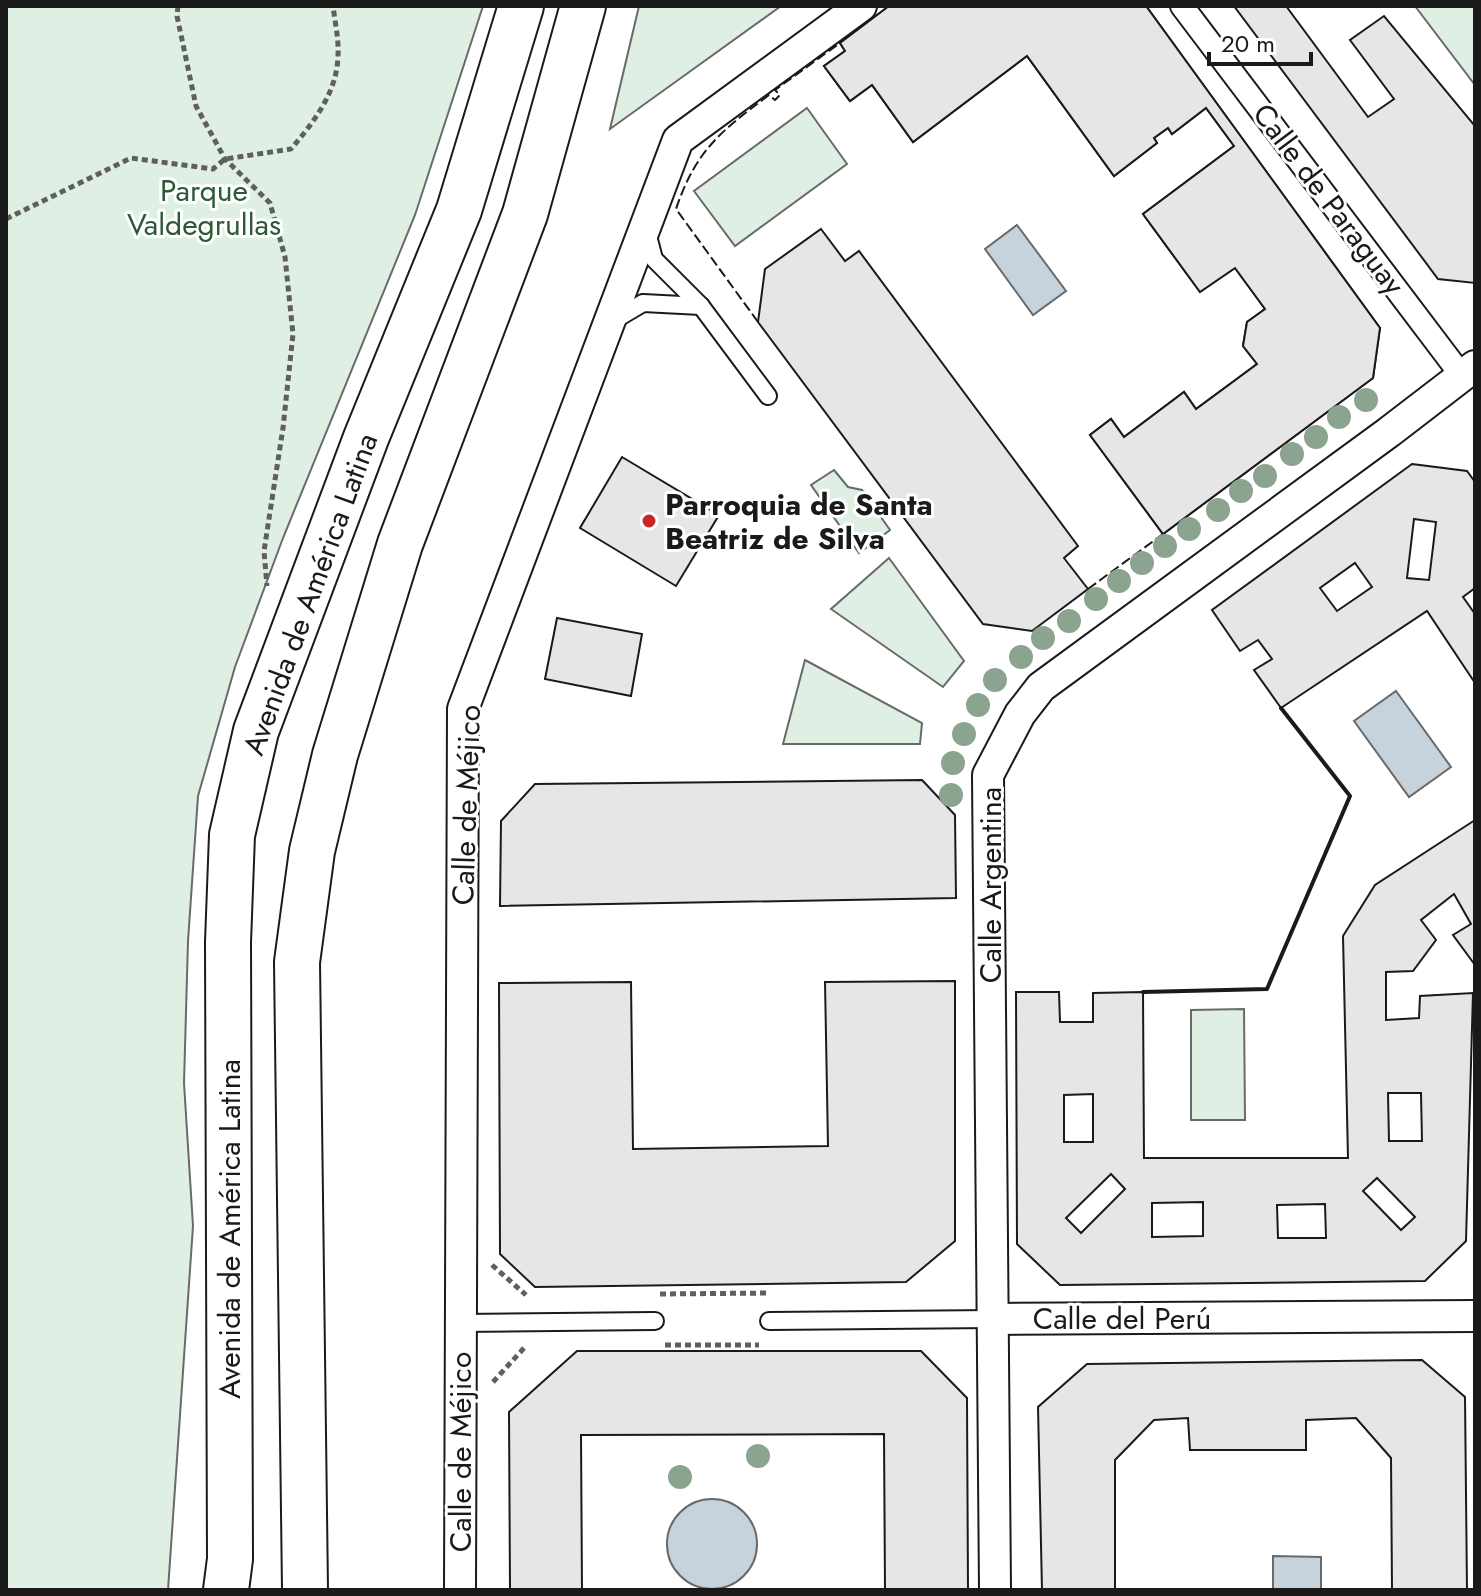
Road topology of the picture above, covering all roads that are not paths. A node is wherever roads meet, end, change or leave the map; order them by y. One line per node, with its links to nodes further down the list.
1 (521, 6): 15 (main road, Avenida de América Latina)
2 (583, 6): 16 (main road)
3 (861, 6): 5 (street, Calle de Méjico)
4 (1182, 6): 8 (street, Calle de Paraguay)
5 (645, 228): 6 (lane); 7 (street, Calle de Méjico)
6 (701, 306): 7 (lane); 9 (lane)
7 (609, 323): 14 (street, Calle de Méjico)
8 (1471, 378): 11 (street, Calle Argentina)
9 (768, 396)
10 (1475, 1316): 11 (street, Calle del Perú)
11 (994, 1319): 13 (lane, Calle del Perú); 18 (street, Calle Argentina)
12 (655, 1321): 14 (lane)
13 (769, 1321)
14 (460, 1323): 17 (street, Calle de Méjico)
15 (226, 1590)
16 (305, 1590)
17 (460, 1590)
18 (995, 1590)

